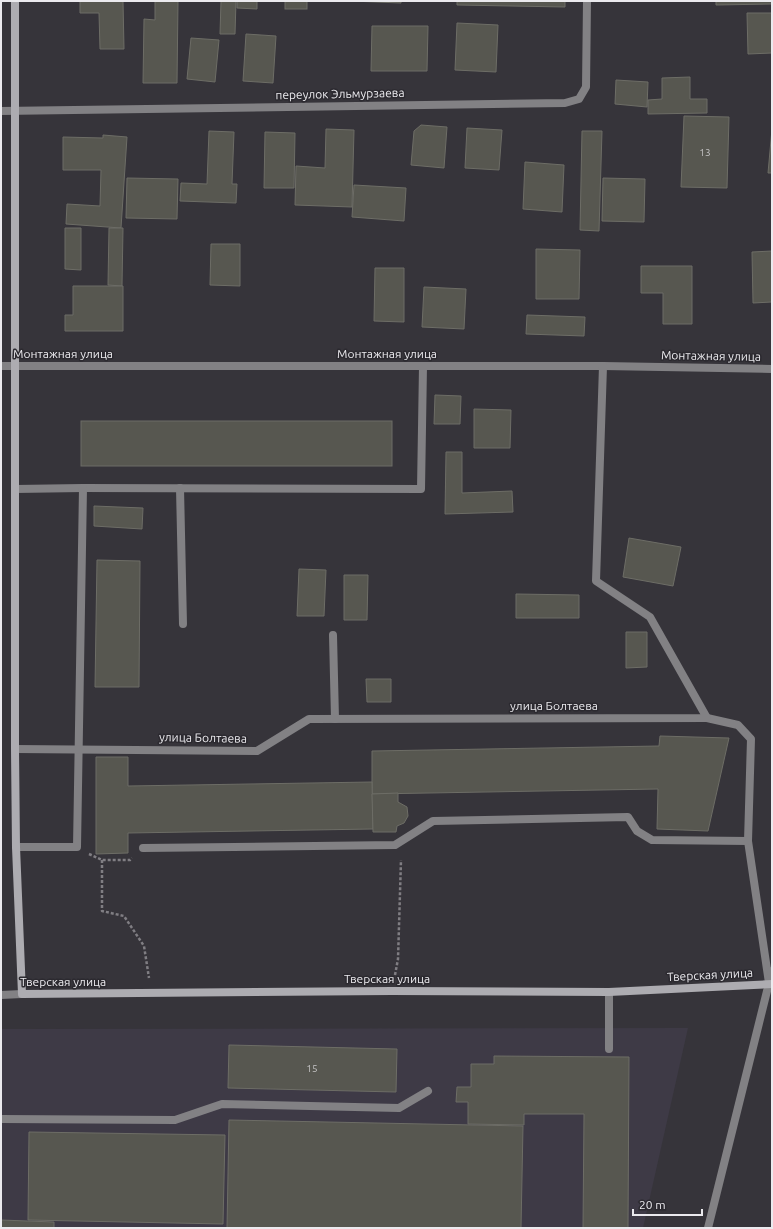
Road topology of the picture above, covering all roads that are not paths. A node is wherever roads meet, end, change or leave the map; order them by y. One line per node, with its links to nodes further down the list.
1 (15, 1): 4 (street)
2 (587, 1): 4 (street, переулок Эльмурзаева)
3 (1, 111): 4 (street, переулок Эльмурзаева)
4 (14, 111): 6 (street)
5 (1, 366): 6 (street, Монтажная улица)
6 (15, 366): 7 (street, Монтажная улица); 12 (street)
7 (423, 366): 8 (street, Монтажная улица); 11 (street)
8 (602, 366): 9 (street, Монтажная улица); 15 (street)
9 (772, 369)
10 (83, 488): 11 (street); 12 (street); 18 (street)
11 (180, 488): 13 (street)
12 (15, 489): 17 (street)
13 (183, 624)
14 (333, 635): 16 (street)
15 (707, 718): 16 (street, улица Болтаева); 19 (street, улица Болтаева)
16 (335, 719): 18 (street, улица Болтаева)
17 (15, 749): 18 (street, улица Болтаева); 20 (street)
18 (79, 749): 20 (street)
19 (748, 841): 21 (street); 23 (street, улица Болтаева)
20 (16, 847): 25 (street)
21 (143, 848)
22 (772, 971): 23 (street)
23 (770, 984): 24 (street, Тверская улица); 30 (street)
24 (609, 992): 25 (street, Тверская улица); 27 (street)
25 (22, 994): 26 (street, Тверская улица)
26 (1, 995)
27 (609, 1050)
28 (428, 1091): 29 (street)
29 (1, 1119)
30 (708, 1228)

